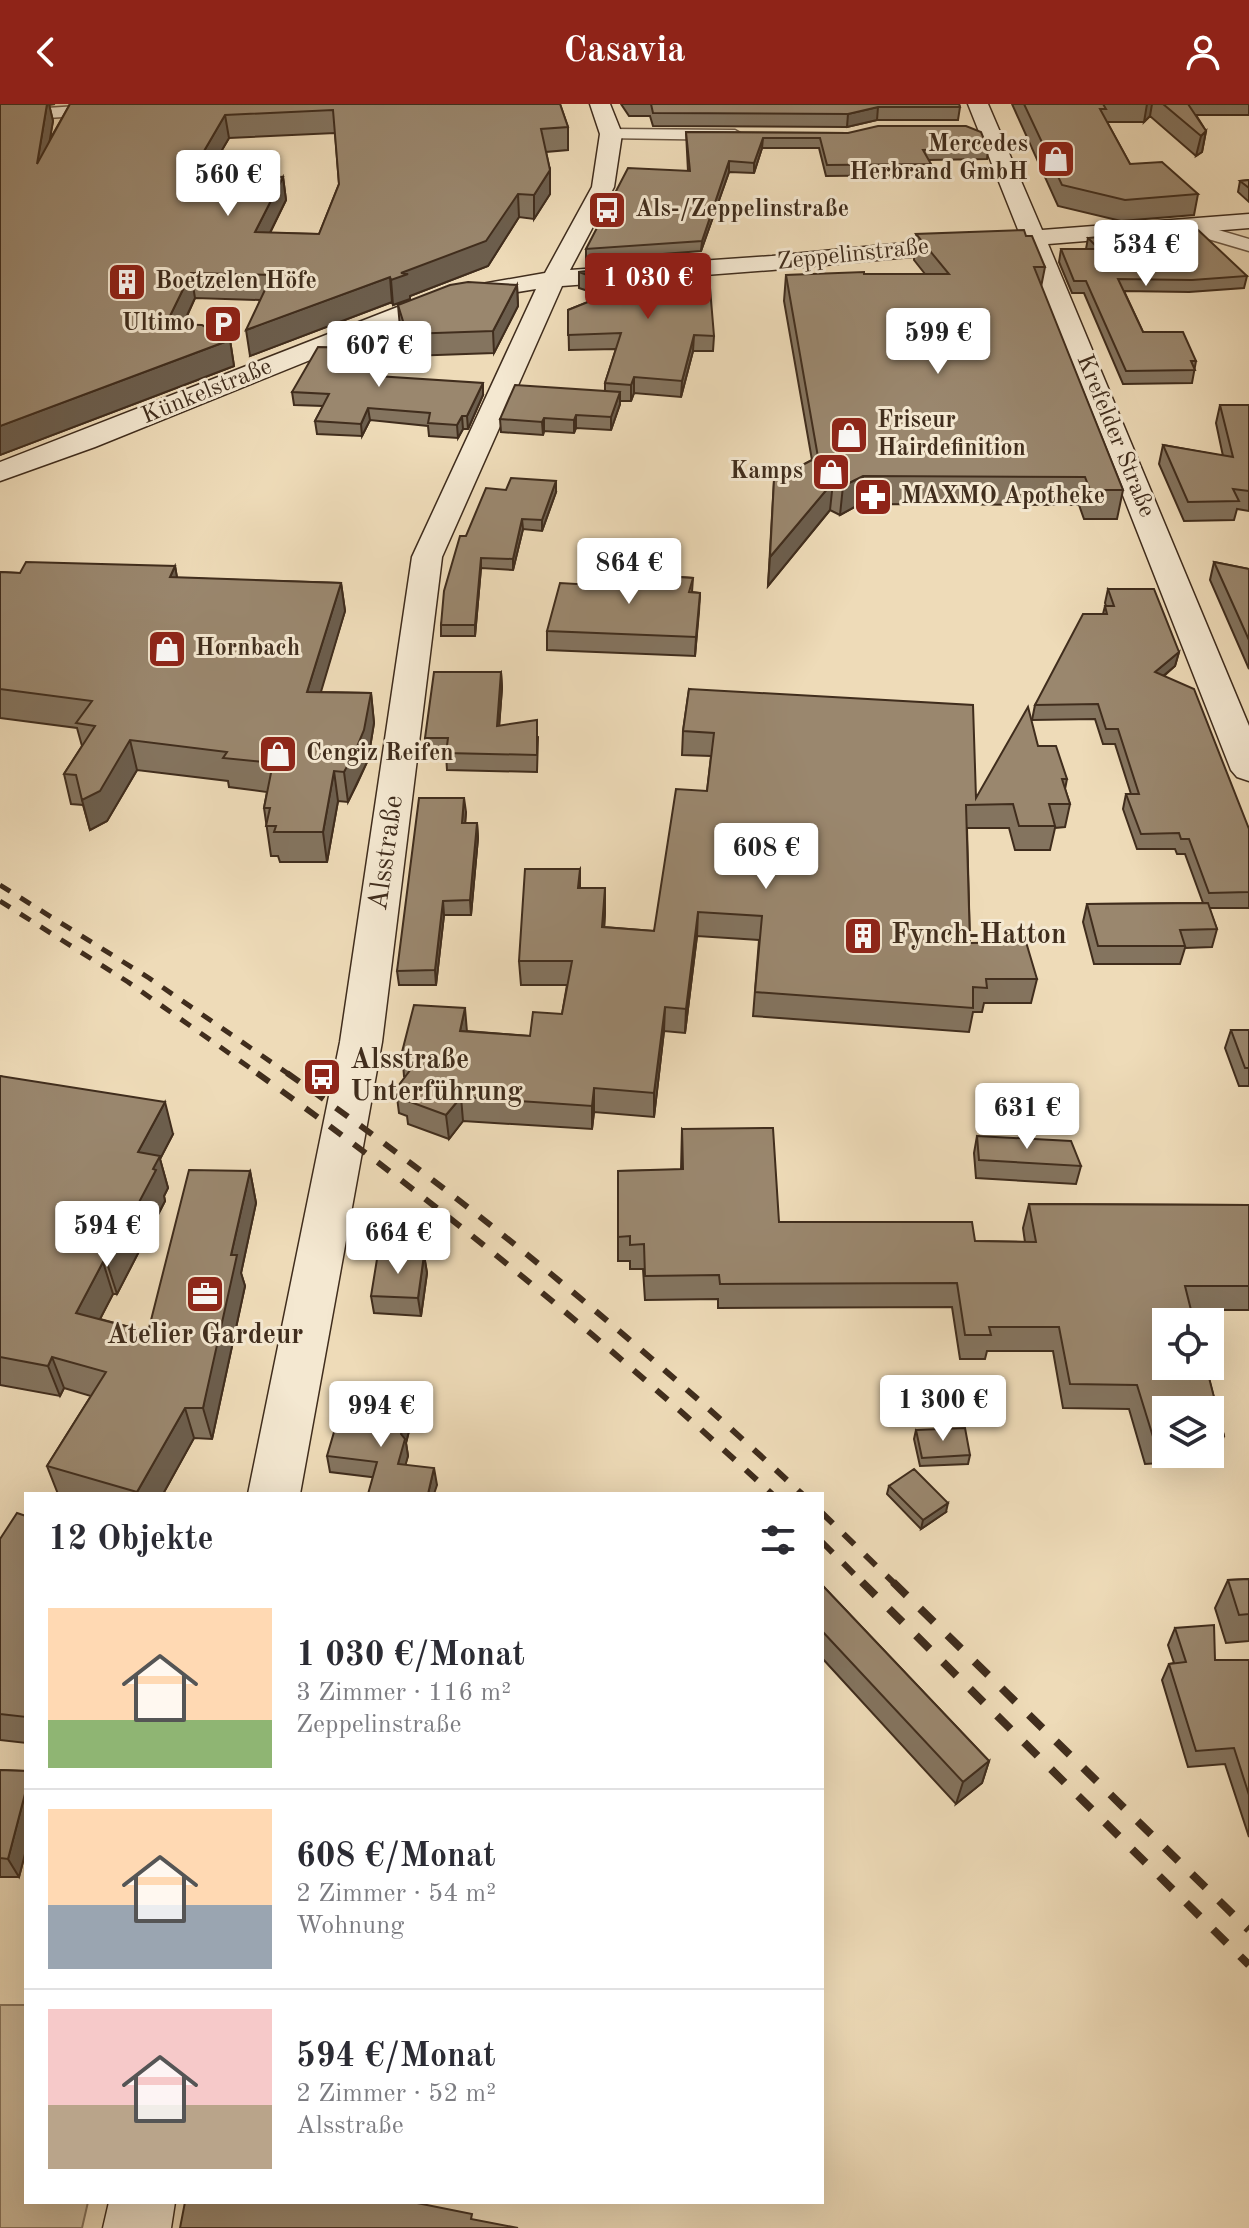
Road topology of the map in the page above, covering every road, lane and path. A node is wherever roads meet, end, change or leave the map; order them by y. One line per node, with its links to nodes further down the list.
1 (189, 104): 3 (street)
2 (978, 104): 7 (street, Krefelder Straße)
3 (66, 108): 5 (street)
4 (606, 119): 6 (street); 12 (street, Alsstraße)
5 (3, 120)
6 (748, 135)
7 (1020, 206): 10 (street); 11 (street, Krefelder Straße); 13 (street)
8 (1249, 221): 9 (street, Zeppelinstraße)
9 (1188, 227): 10 (street, Zeppelinstraße); 14 (street)
10 (1162, 230): 11 (street, Zeppelinstraße)
11 (1035, 239): 13 (street, Zeppelinstraße); 18 (street, Krefelder Straße)
12 (574, 241): 15 (street); 16 (street, Alsstraße)
13 (944, 245): 16 (street, Zeppelinstraße)
14 (1249, 245)
15 (482, 289): 16 (street, Künkelstraße); 17 (street, Künkelstraße)
16 (546, 292): 19 (street, Alsstraße)
17 (0, 472)
18 (1249, 770)
19 (274, 1492)
20 (142, 2204): 21 (street)
21 (137, 2228)

